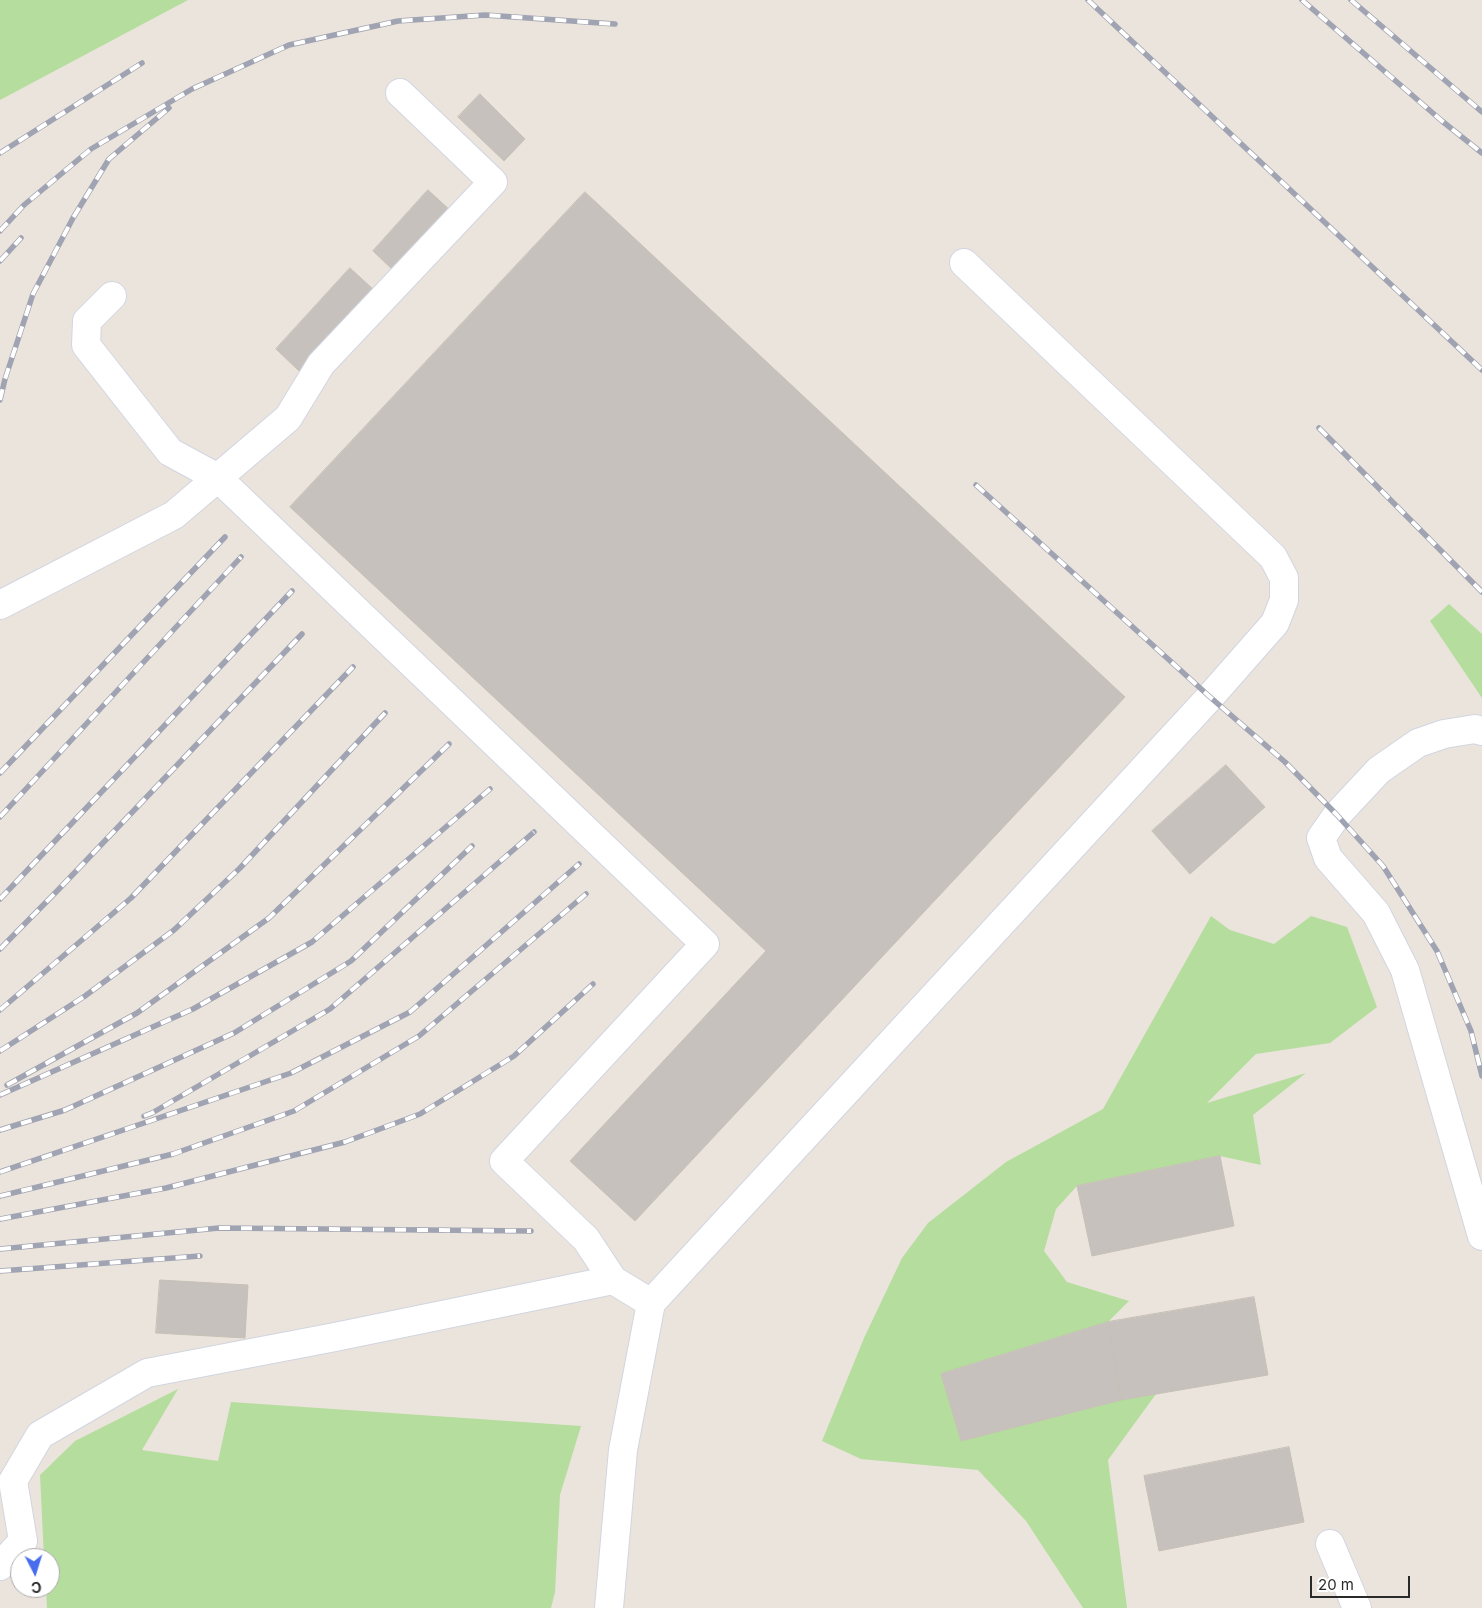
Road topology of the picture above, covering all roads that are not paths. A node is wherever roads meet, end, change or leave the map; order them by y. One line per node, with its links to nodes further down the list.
1 (400, 93): 4 (lane)
2 (964, 263): 9 (lane)
3 (112, 296): 4 (lane)
4 (218, 478): 5 (lane); 8 (lane)
5 (0, 605)
6 (1482, 731): 7 (lane)
7 (1482, 1236)
8 (613, 1280): 9 (lane); 10 (lane)
9 (651, 1303): 13 (lane)
10 (6, 1482): 12 (lane)
11 (1330, 1544): 14 (lane)
12 (0, 1566)
13 (609, 1608)
14 (1357, 1608)

